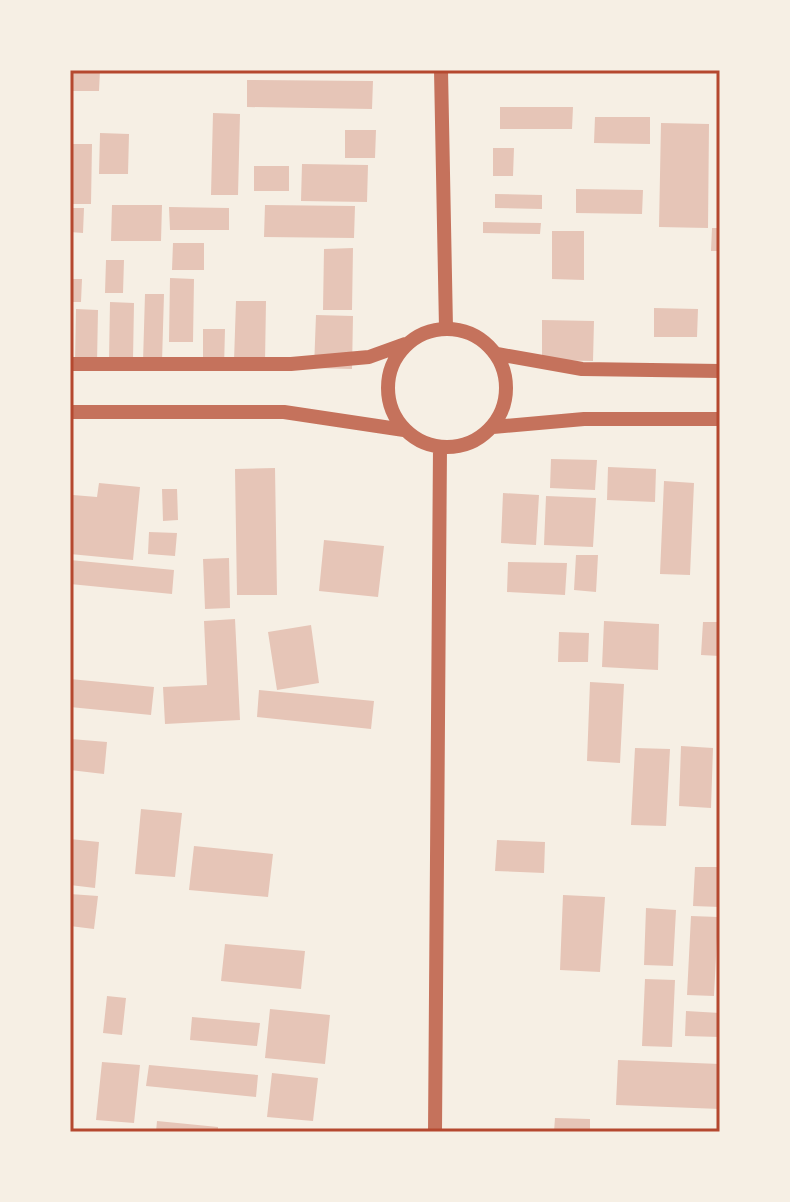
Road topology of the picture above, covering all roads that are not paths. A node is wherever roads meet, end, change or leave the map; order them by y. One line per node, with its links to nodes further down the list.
1 (441, 70): 2 (street)
2 (446, 328): 3 (street); 4 (street)
3 (409, 342): 5 (street); 10 (street)
4 (497, 354): 6 (street); 9 (street)
5 (70, 364)
6 (720, 371)
7 (70, 412): 10 (street)
8 (720, 419): 9 (street)
9 (493, 427): 11 (street)
10 (404, 430): 11 (street)
11 (440, 447): 12 (street)
12 (435, 1132)

